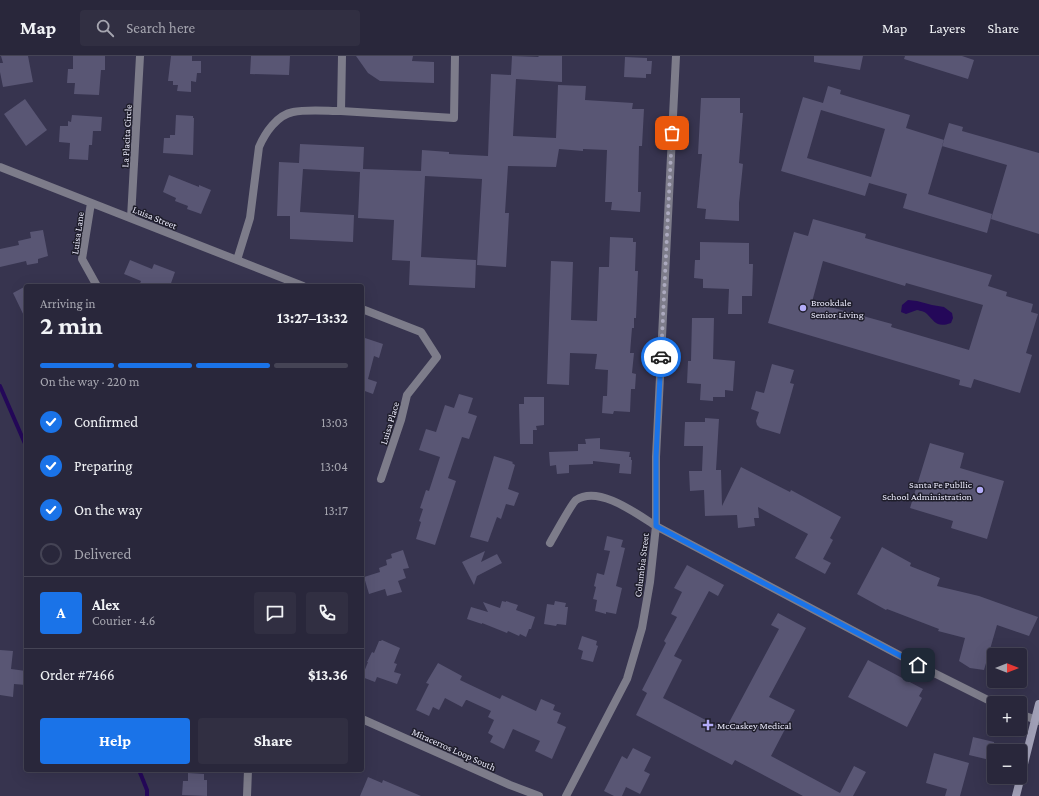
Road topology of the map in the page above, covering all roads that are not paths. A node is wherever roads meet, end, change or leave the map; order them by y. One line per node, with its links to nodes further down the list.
1 (140, 56): 8 (street, La Placita Circle)
2 (342, 56): 5 (street)
3 (455, 56): 5 (street)
4 (676, 56): 14 (street, Columbia Street)
5 (341, 111): 9 (street)
6 (0, 167): 7 (street, Luisa Street)
7 (91, 203): 8 (street, Luisa Street); 10 (street, Luisa Lane)
8 (131, 218): 9 (street, Luisa Street)
9 (237, 260): 11 (street, Luisa Street)
10 (96, 284)
11 (298, 284)
12 (364, 310): 13 (street, Luisa Place)
13 (381, 479)
14 (656, 526): 15 (street); 16 (street); 24 (street, Columbia Street)
15 (550, 543)
16 (987, 700)
17 (1039, 704): 20 (street)
18 (1027, 717): 20 (street)
19 (364, 720): 23 (street, Miracerros Loop South)
20 (1037, 721): 25 (street)
21 (248, 772): 22 (street)
22 (247, 796)
23 (539, 796)
24 (566, 796)
25 (1016, 796)

